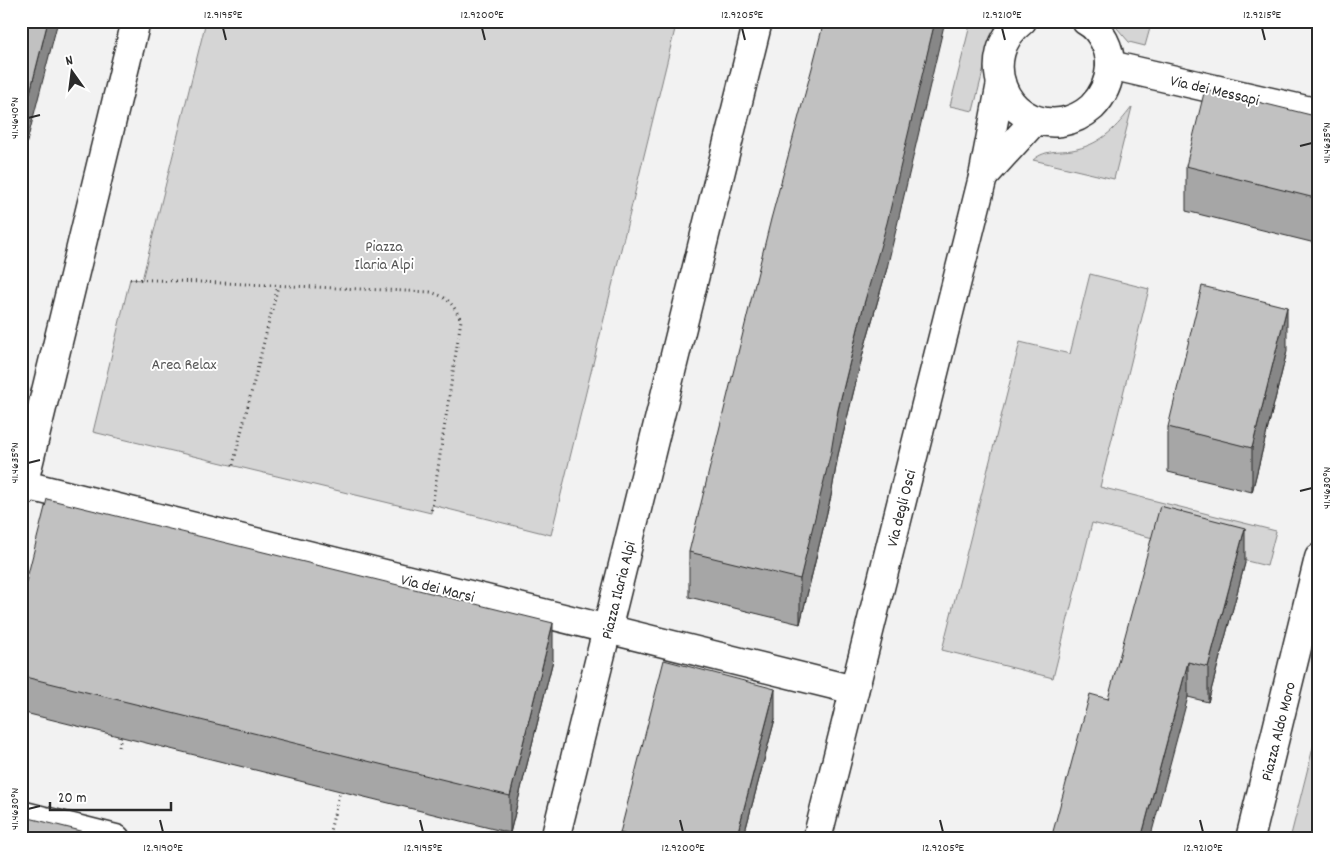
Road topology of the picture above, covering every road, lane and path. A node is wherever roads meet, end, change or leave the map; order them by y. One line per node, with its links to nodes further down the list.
1 (136, 21): 13 (street)
2 (758, 21): 16 (street, Piazza Ilaria Alpi)
3 (1086, 21): 5 (street)
4 (1014, 24): 6 (street)
5 (1110, 65): 7 (street, Via dei Messapi); 8 (street)
6 (1000, 83): 8 (street); 9 (street, Via degli Osci)
7 (1319, 113)
8 (1034, 120): 9 (street, Via degli Osci)
9 (983, 177): 18 (street, Via degli Osci)
10 (130, 279): 11 (path)
11 (278, 286): 12 (path); 14 (path)
12 (233, 464)
13 (22, 487): 16 (street, Via dei Marsi)
14 (431, 513)
15 (1319, 558): 17 (street, Piazza Aldo Moro)
16 (608, 629): 18 (street, Via dei Marsi); 25 (street, Piazza Ilaria Alpi)
17 (1309, 645): 27 (street, Piazza Aldo Moro)
18 (854, 690): 26 (street, Via degli Osci)
19 (121, 737): 20 (path)
20 (119, 747)
21 (340, 791): 24 (path)
22 (21, 815): 23 (street)
23 (116, 839)
24 (328, 839)
25 (555, 839)
26 (817, 839)
27 (1250, 839)

